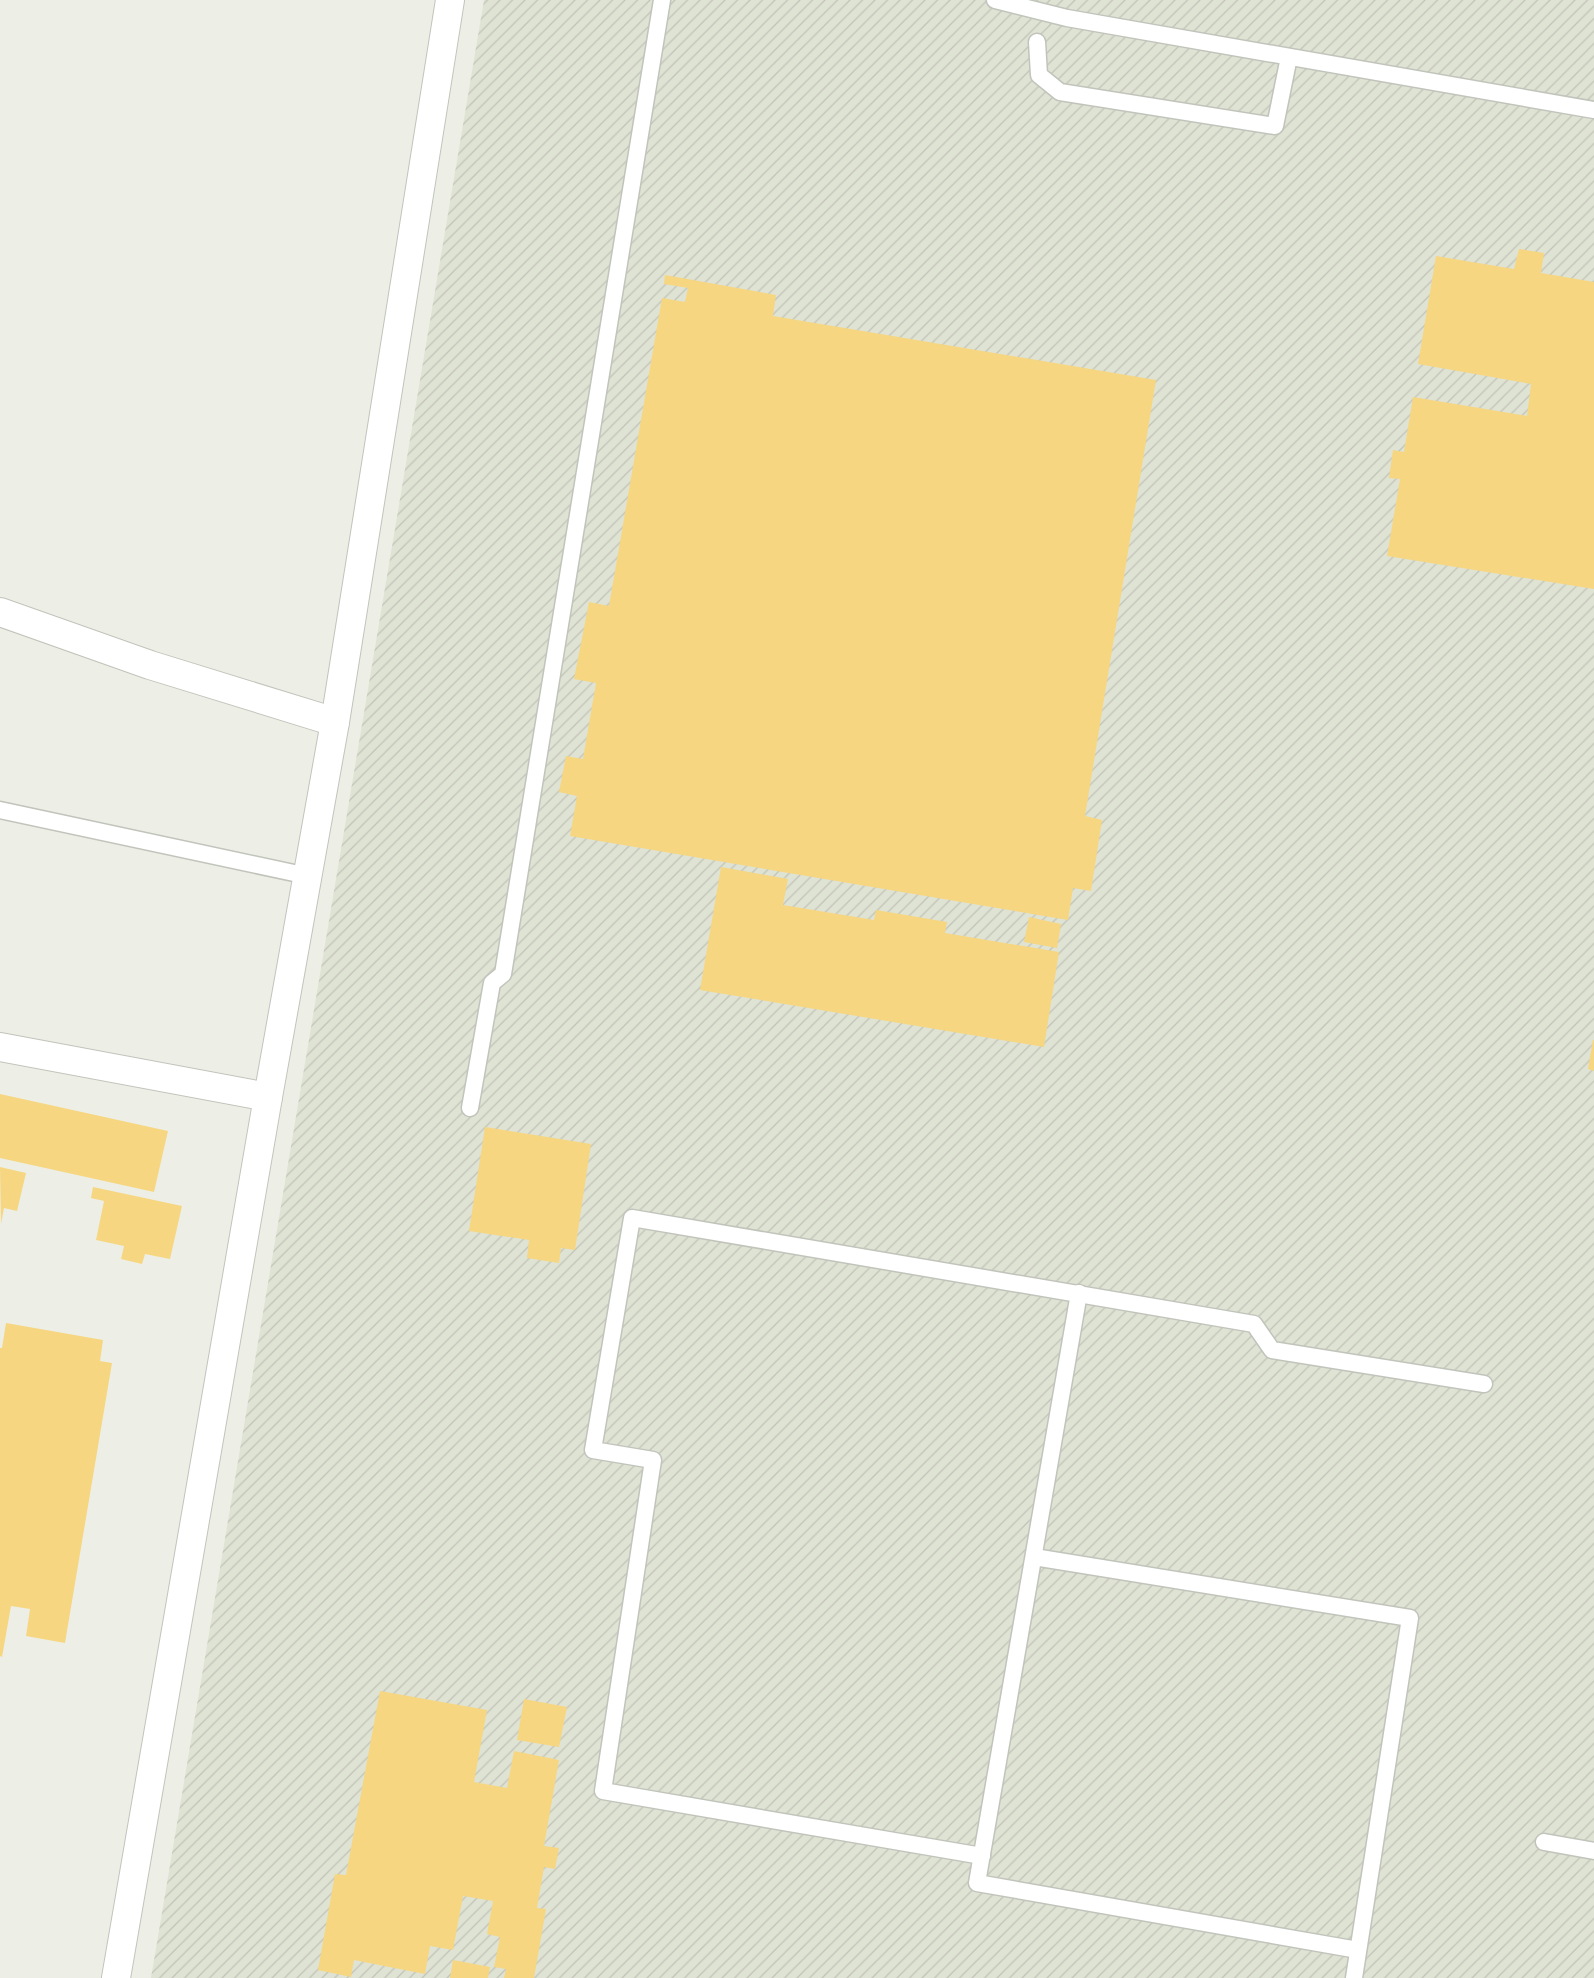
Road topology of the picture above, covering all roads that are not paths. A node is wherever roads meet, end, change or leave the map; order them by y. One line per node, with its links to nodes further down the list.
1 (450, 0): 8 (street)
2 (662, 0): 13 (lane)
3 (995, 0): 5 (lane)
4 (1037, 42): 5 (lane)
5 (1289, 57): 6 (lane)
6 (1594, 110)
7 (0, 612): 8 (street)
8 (335, 722): 10 (street)
9 (0, 810): 10 (lane)
10 (308, 876): 12 (street)
11 (0, 1047): 12 (street)
12 (268, 1097): 21 (street)
13 (470, 1108)
14 (1080, 1293): 15 (lane); 16 (lane); 19 (lane)
15 (1484, 1384)
16 (1034, 1557): 19 (lane); 20 (lane)
17 (1544, 1842): 18 (lane)
18 (1594, 1851)
19 (982, 1856): 20 (lane)
20 (1358, 1950): 22 (lane)
21 (116, 1978)
22 (1354, 1978)

